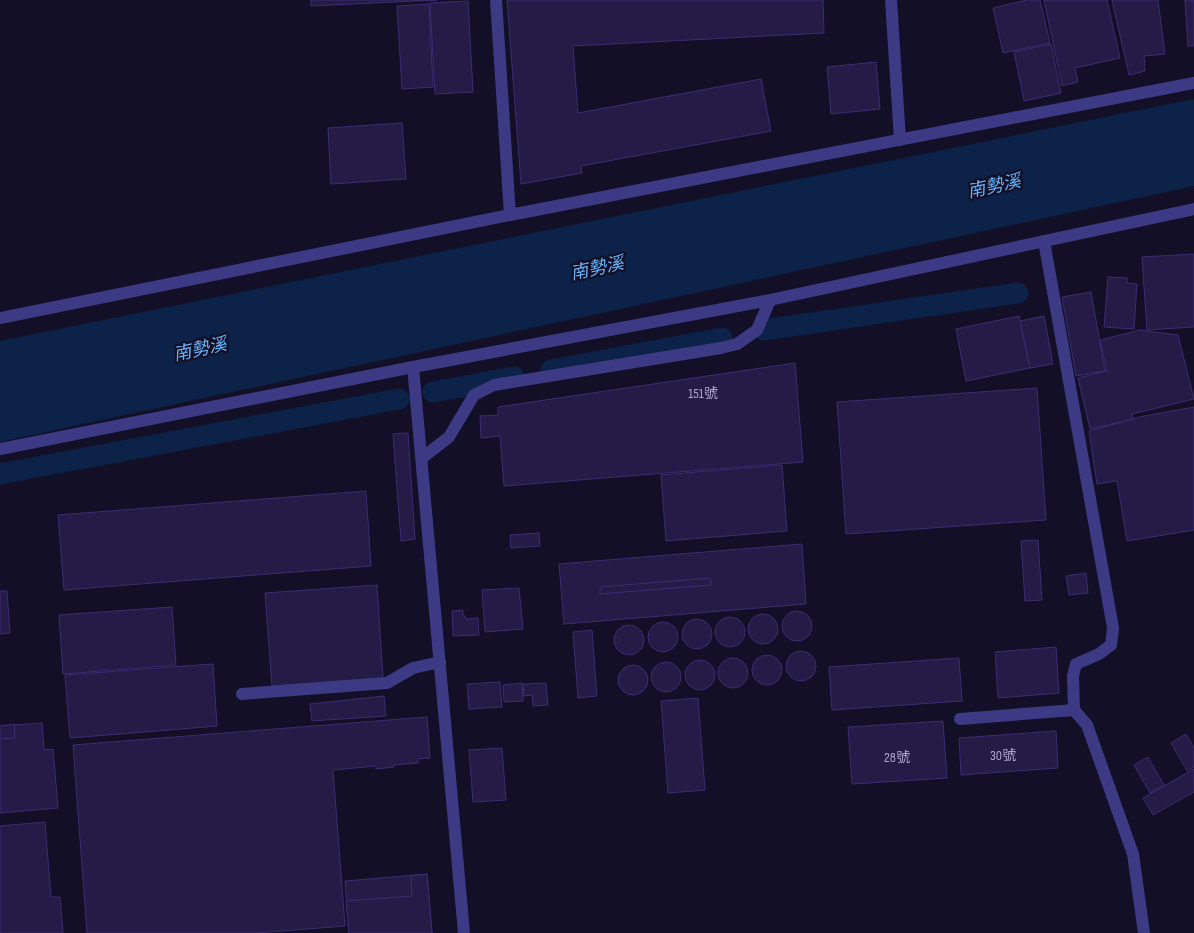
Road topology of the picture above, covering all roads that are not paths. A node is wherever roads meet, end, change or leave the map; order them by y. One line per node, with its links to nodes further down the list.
1 (496, 0): 6 (street)
2 (891, 0): 4 (street)
3 (1194, 83): 4 (street)
4 (900, 140): 6 (street)
5 (1194, 209): 7 (street)
6 (510, 215): 9 (street)
7 (1044, 241): 8 (street); 15 (street)
8 (770, 300): 10 (street); 12 (street)
9 (0, 318)
10 (414, 367): 11 (street); 12 (street)
11 (0, 448)
12 (422, 458): 13 (street)
13 (440, 662): 14 (street); 17 (street)
14 (242, 694)
15 (1074, 710): 16 (street); 18 (street)
16 (960, 720)
17 (464, 933)
18 (1144, 933)

